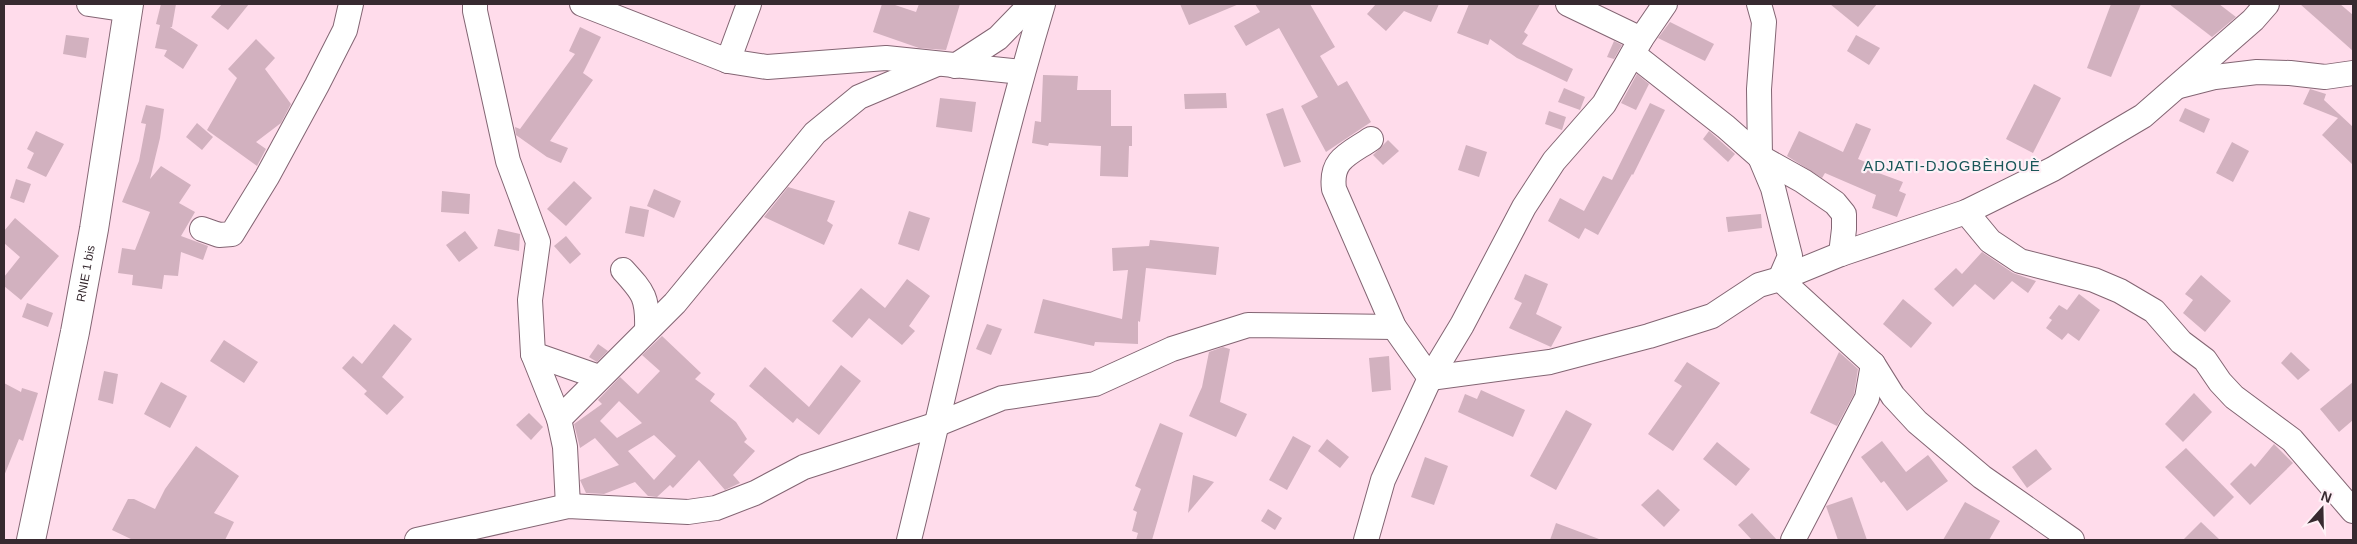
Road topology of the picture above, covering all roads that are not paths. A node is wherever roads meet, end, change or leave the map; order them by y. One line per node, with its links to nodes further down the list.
1 (89, 4): 12 (street)
2 (350, 4): 22 (street)
3 (475, 4): 28 (street)
4 (582, 4): 14 (street)
5 (749, 4): 14 (street)
6 (1031, 4): 15 (street)
7 (1043, 4): 16 (street)
8 (1568, 4): 13 (street)
9 (1665, 4): 13 (street)
10 (1758, 4): 20 (street)
11 (2267, 4): 18 (street)
12 (129, 7): 37 (main road, RNIE 1 bis)
13 (1637, 47): 20 (street); 31 (street)
14 (728, 61): 15 (street)
15 (946, 65): 16 (street); 27 (street)
16 (1022, 72): 33 (street)
17 (2353, 74): 18 (street)
18 (2176, 87): 21 (street)
19 (1371, 139): 26 (street)
20 (1760, 157): 23 (street); 25 (street)
21 (1966, 212): 23 (street); 34 (street)
22 (202, 229)
23 (1841, 254): 25 (street)
24 (623, 270): 27 (street)
25 (1780, 279): 29 (street); 31 (street)
26 (1394, 326): 31 (street); 33 (street)
27 (646, 329): 30 (street)
28 (532, 354): 30 (street); 32 (street)
29 (1873, 364): 41 (street); 42 (street)
30 (599, 377): 32 (street)
31 (1430, 378): 40 (street)
32 (559, 419): 35 (street)
33 (938, 424): 35 (street); 39 (street)
34 (2351, 502)
35 (568, 506): 36 (street)
36 (477, 533): 38 (street)
37 (31, 540)
38 (417, 540)
39 (909, 540)
40 (1366, 540)
41 (1793, 540)
42 (2072, 540)

